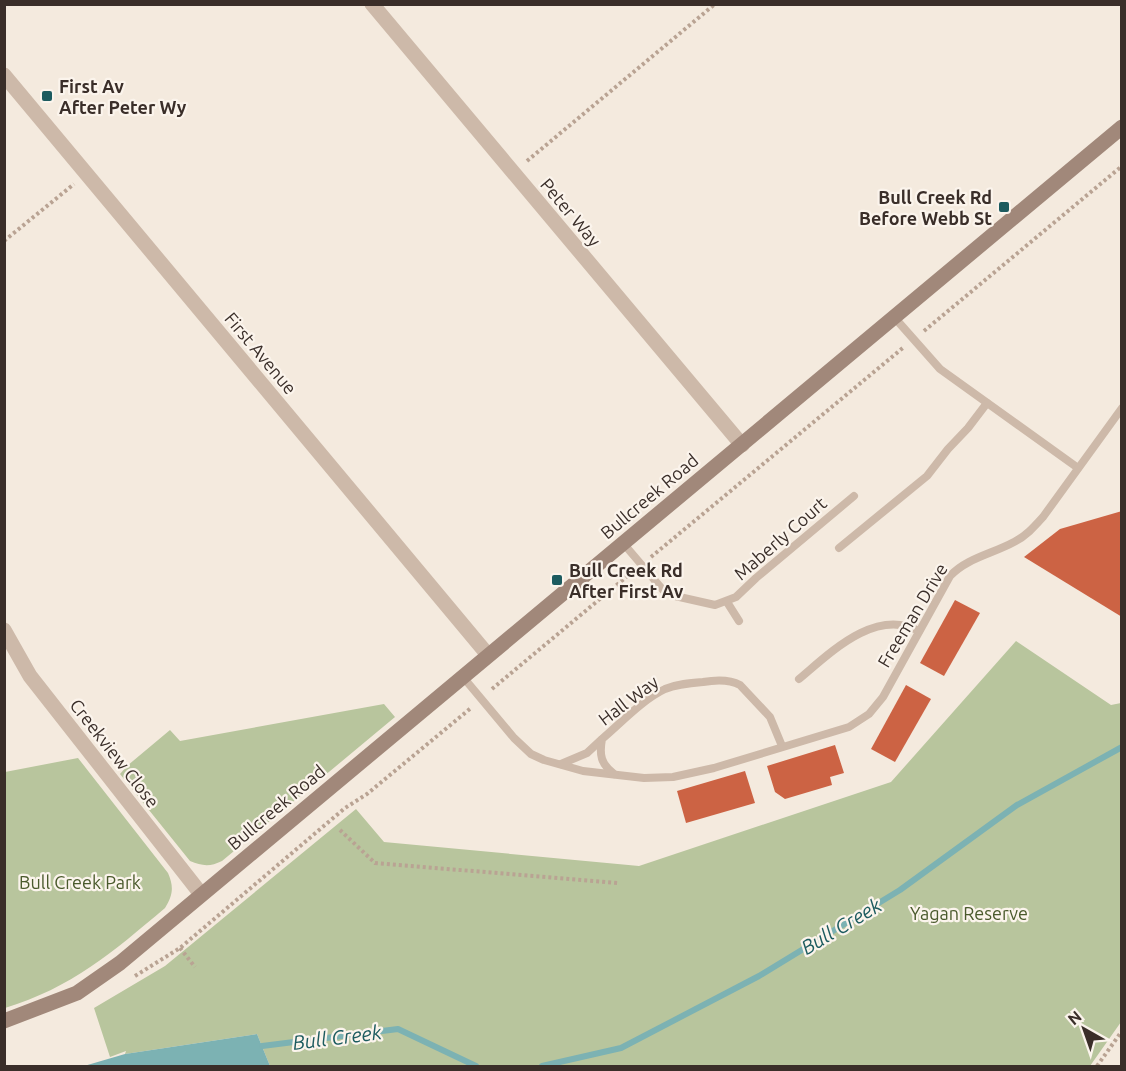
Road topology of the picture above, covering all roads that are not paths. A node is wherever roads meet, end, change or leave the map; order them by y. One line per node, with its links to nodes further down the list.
1 (372, 4): 7 (street, Peter Way)
2 (4, 75): 16 (street, First Avenue)
3 (1122, 127): 4 (street, Bullcreek Road)
4 (894, 317): 5 (lane); 7 (street, Bullcreek Road)
5 (987, 403): 8 (lane); 11 (lane)
6 (1122, 408): 8 (lane, Freeman Drive)
7 (742, 445): 10 (street, Bullcreek Road)
8 (1078, 468): 15 (lane, Freeman Drive)
9 (854, 496): 12 (lane, Maberly Court)
10 (623, 543): 12 (lane, Maberly Court); 16 (street, Bullcreek Road)
11 (839, 548)
12 (727, 602): 13 (lane, Maberly Court)
13 (739, 621)
14 (4, 630): 23 (street, Creekview Close)
15 (919, 631): 18 (lane); 20 (lane, Freeman Drive)
16 (488, 656): 17 (street, Bullcreek Road)
17 (463, 677): 21 (lane, Freeman Drive); 23 (street, Bullcreek Road)
18 (799, 679)
19 (602, 739): 20 (lane, Hall Way); 21 (lane, Hall Way); 22 (lane, Hall Way)
20 (782, 746): 22 (lane, Freeman Drive)
21 (561, 764): 22 (lane, Freeman Drive)
22 (615, 774)
23 (201, 894): 24 (street, Bullcreek Road)
24 (4, 1021)

